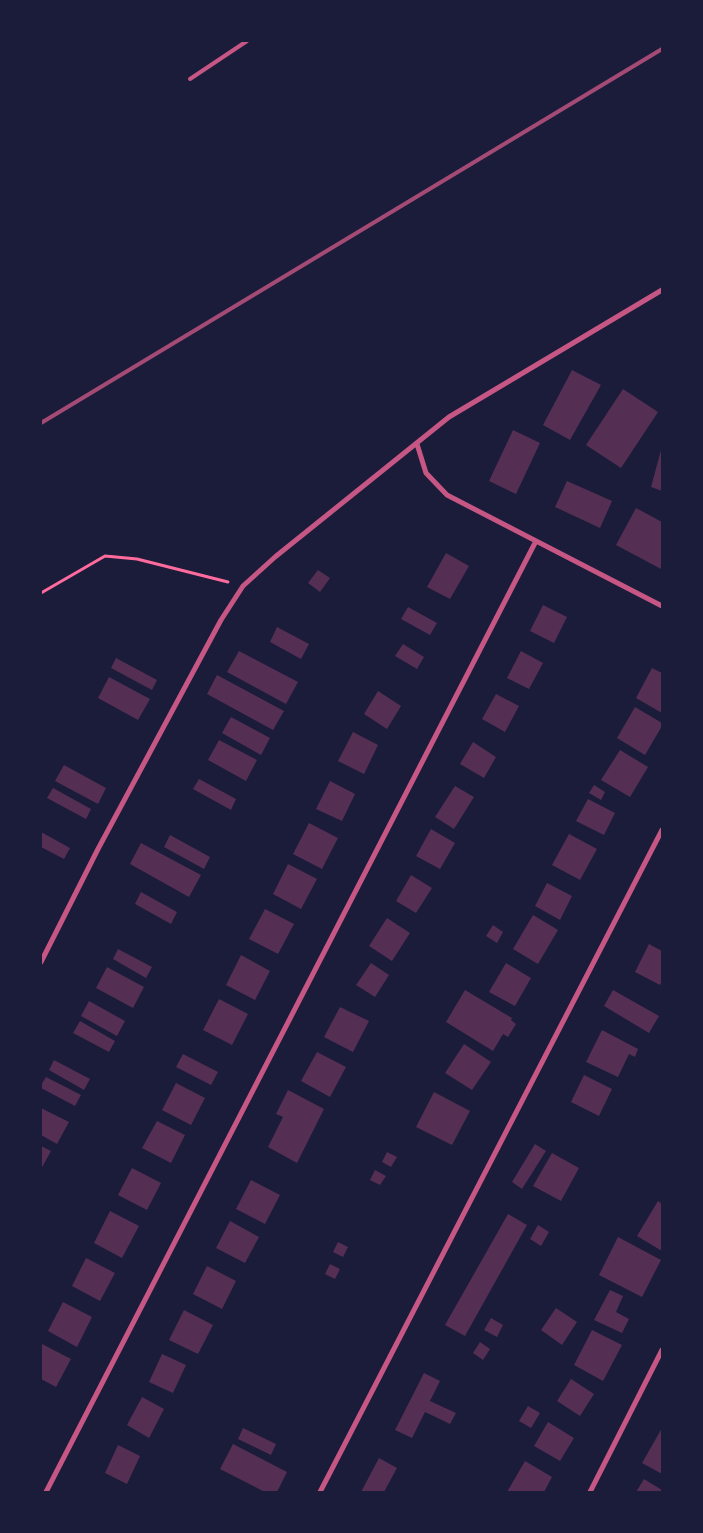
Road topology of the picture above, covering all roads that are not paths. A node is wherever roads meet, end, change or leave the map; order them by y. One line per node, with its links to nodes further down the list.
1 (247, 41): 2 (lane)
2 (190, 79)
3 (662, 290): 4 (street)
4 (417, 444): 5 (street); 8 (street)
5 (536, 541): 6 (street); 10 (street)
6 (662, 606)
7 (662, 830): 11 (street)
8 (41, 962)
9 (662, 1350): 12 (street)
10 (46, 1492)
11 (320, 1492)
12 (590, 1492)

